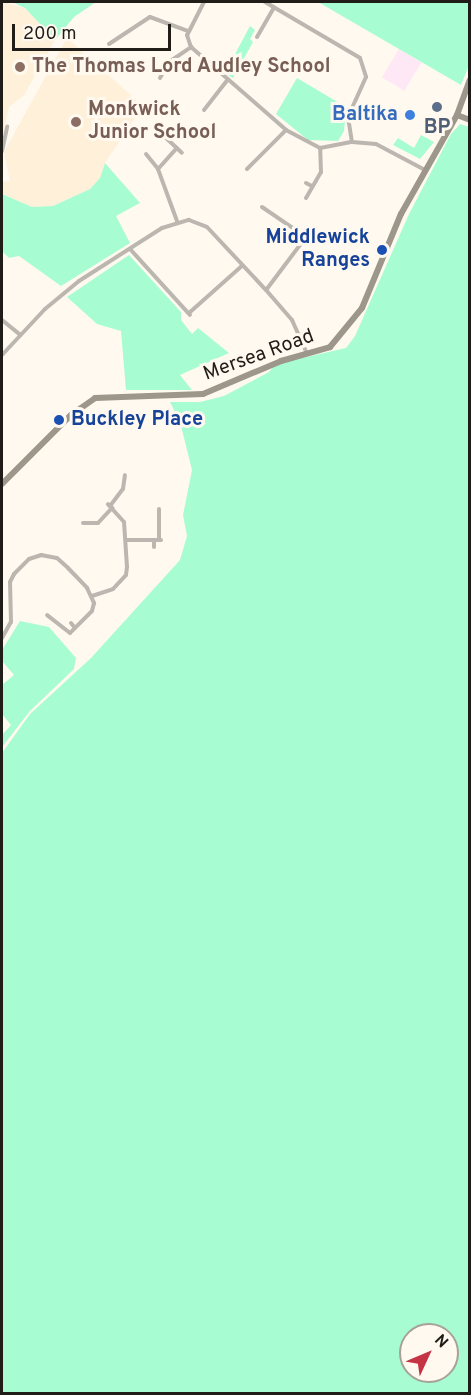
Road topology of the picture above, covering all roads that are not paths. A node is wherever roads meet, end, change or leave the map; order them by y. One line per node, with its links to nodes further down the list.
1 (204, 2): 7 (street)
2 (265, 2): 3 (street)
3 (274, 7): 6 (street); 21 (street)
4 (255, 25): 6 (street)
5 (118, 28): 8 (street)
6 (262, 28): 9 (street)
7 (188, 31): 8 (street); 11 (street)
8 (122, 34): 10 (street)
9 (257, 37)
10 (109, 44)
11 (191, 47): 12 (street); 13 (street)
12 (160, 78)
13 (228, 79): 15 (street); 19 (street)
14 (470, 80): 16 (main road, Mersea Road)
15 (204, 110)
16 (457, 115): 17 (main road); 31 (main road, Mersea Road)
17 (470, 120)
18 (7, 127): 24 (street)
19 (286, 130): 23 (street); 28 (street)
20 (165, 137): 22 (street)
21 (352, 142): 23 (street); 31 (street)
22 (177, 148): 25 (street); 29 (street)
23 (320, 148): 33 (street)
24 (2, 151)
25 (182, 153)
26 (146, 154): 29 (street)
27 (249, 159): 28 (street)
28 (254, 162): 30 (street)
29 (158, 169): 36 (street)
30 (247, 169)
31 (425, 170): 44 (main road, Mersea Road)
32 (306, 183): 33 (street)
33 (312, 186): 34 (street)
34 (306, 198)
35 (262, 207): 38 (street)
36 (177, 221): 39 (street); 40 (street)
37 (312, 228): 38 (street)
38 (306, 237): 41 (street)
39 (130, 249): 40 (street); 43 (street)
40 (242, 266): 41 (street)
41 (267, 290): 44 (street)
42 (2, 320): 43 (street)
43 (19, 334): 45 (street)
44 (307, 354): 47 (main road, Mersea Road)
45 (2, 355)
46 (125, 475): 48 (street)
47 (2, 484)
48 (110, 506): 50 (street); 51 (street)
49 (159, 509): 52 (street)
50 (83, 523)
51 (127, 540): 52 (street); 54 (street)
52 (158, 540): 53 (street)
53 (154, 547)
54 (92, 596): 57 (street); 58 (street)
55 (47, 615): 57 (street)
56 (71, 623): 57 (street)
57 (75, 628)
58 (2, 638)

